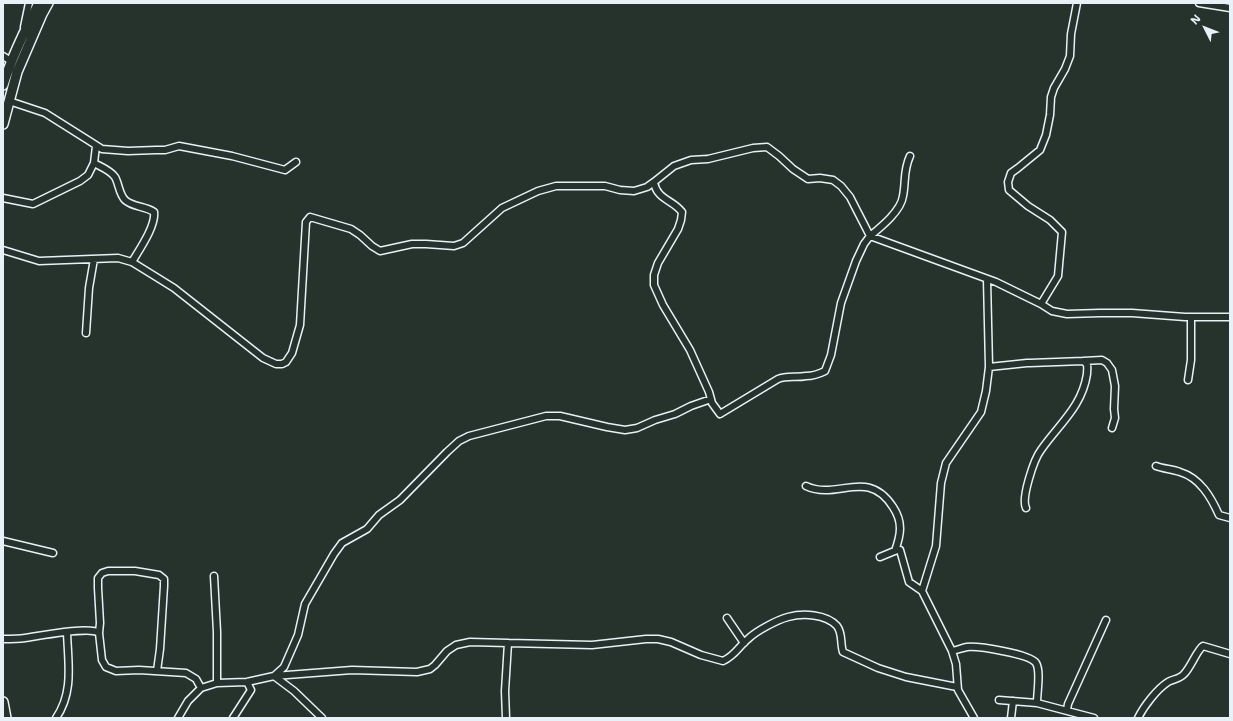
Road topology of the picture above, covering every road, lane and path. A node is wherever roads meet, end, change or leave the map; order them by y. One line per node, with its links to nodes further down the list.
1 (29, 3): 8 (street)
2 (39, 3): 8 (highway)
3 (48, 3): 11 (highway)
4 (1077, 3): 24 (street)
5 (1199, 3): 6 (street)
6 (1214, 4): 7 (street)
7 (1230, 8)
8 (24, 32): 9 (highway)
9 (7, 58): 10 (highway)
10 (3, 85)
11 (9, 101): 12 (highway); 13 (street)
12 (3, 124)
13 (96, 146): 15 (street); 16 (street)
14 (910, 156): 19 (street)
15 (296, 162)
16 (94, 163): 18 (street); 22 (street)
17 (654, 182): 19 (street); 22 (street); 31 (street)
18 (3, 198)
19 (870, 236): 23 (street); 31 (street)
20 (3, 250): 21 (street)
21 (94, 259): 22 (street); 27 (street)
22 (132, 262)
23 (987, 279): 24 (street); 29 (street)
24 (1041, 304): 25 (street)
25 (1191, 317): 26 (street); 30 (street)
26 (1230, 317)
27 (86, 333)
28 (1083, 361): 29 (street); 32 (street); 35 (street)
29 (989, 367): 42 (street)
30 (1188, 380)
31 (711, 399): 53 (street)
32 (1112, 428)
33 (1156, 466): 36 (street)
34 (806, 486): 38 (street)
35 (1026, 508)
36 (1230, 518)
37 (3, 541): 39 (street)
38 (895, 550): 40 (street); 42 (street)
39 (53, 554)
40 (880, 557)
41 (214, 576): 55 (street)
42 (922, 591): 50 (street)
43 (727, 618): 49 (street)
44 (1106, 620): 62 (street)
45 (67, 632): 46 (street); 47 (street); 64 (street)
46 (99, 633): 52 (street); 52 (street)
47 (3, 639)
48 (508, 643): 49 (street); 53 (street); 68 (street)
49 (744, 643): 56 (street)
50 (952, 651): 56 (street); 61 (street)
51 (1230, 654): 72 (street)
52 (157, 671): 57 (street)
53 (274, 676): 54 (street); 67 (street)
54 (247, 682): 55 (street); 66 (street)
55 (216, 683): 57 (street)
56 (957, 687): 69 (street)
57 (201, 688): 65 (street)
58 (999, 700): 59 (street)
59 (1013, 701): 61 (street); 70 (street)
60 (3, 702): 63 (highway)
61 (1037, 703): 62 (street)
62 (1067, 710): 71 (street)
63 (6, 718)
64 (56, 718)
65 (178, 718)
66 (234, 718)
67 (322, 718)
68 (506, 718)
69 (974, 718)
70 (1011, 718)
71 (1094, 718)
72 (1138, 718)

